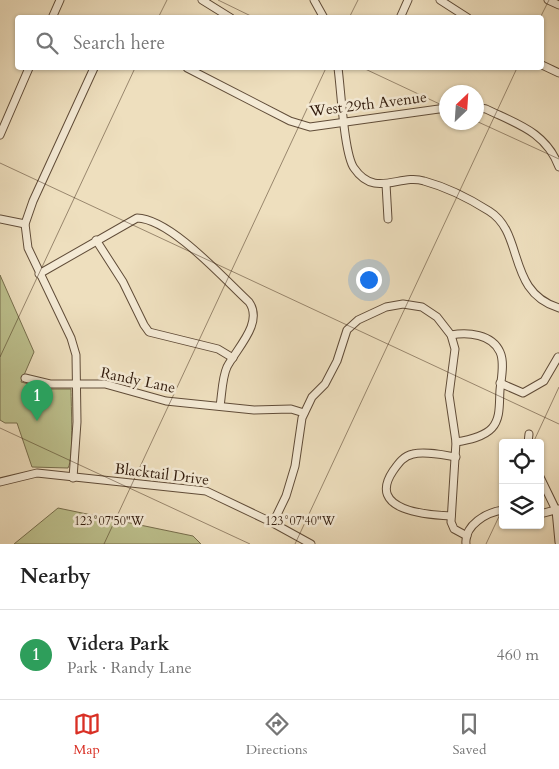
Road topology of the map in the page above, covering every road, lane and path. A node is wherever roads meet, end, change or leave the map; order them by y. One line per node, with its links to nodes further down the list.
1 (60, 0): 8 (street)
2 (202, 0): 9 (street)
3 (314, 0): 10 (street)
4 (408, 0): 11 (street)
5 (440, 0): 12 (street)
6 (548, 0): 7 (street)
7 (559, 5)
8 (53, 15)
9 (226, 15)
10 (322, 15)
11 (401, 15)
12 (463, 15)
13 (544, 66): 18 (street)
14 (28, 70): 22 (street)
15 (93, 70): 27 (street)
16 (191, 70): 21 (street, West 29th Avenue)
17 (338, 70): 21 (street)
18 (559, 73)
19 (439, 109): 21 (street, West 29th Avenue)
20 (484, 110): 23 (street)
21 (345, 122): 24 (street)
22 (0, 135)
23 (559, 167)
24 (386, 184): 26 (street); 30 (street)
25 (0, 219): 27 (street)
26 (388, 219)
27 (25, 224): 29 (street)
28 (96, 240): 29 (street); 33 (street); 33 (street)
29 (39, 274): 36 (street)
30 (559, 308)
31 (451, 335): 35 (street); 38 (street); 41 (street)
32 (558, 357): 35 (street)
33 (233, 358): 37 (street)
34 (25, 378): 36 (street, Randy Lane)
35 (500, 383): 41 (street)
36 (77, 384): 37 (street, Randy Lane); 43 (street)
37 (220, 406): 38 (street, Randy Lane)
38 (304, 413): 50 (street)
39 (529, 434): 40 (street)
40 (528, 439)
41 (456, 442): 42 (street)
42 (456, 457): 49 (street); 49 (street)
43 (73, 478): 44 (street, Blacktail Drive); 50 (street, Blacktail Drive)
44 (0, 482)
45 (544, 484): 46 (street)
46 (557, 509): 48 (street); 52 (street)
47 (499, 511): 51 (street)
48 (544, 513)
49 (451, 516): 51 (street)
50 (273, 523): 53 (street, Blacktail Drive)
51 (467, 536): 54 (street)
52 (559, 542)
53 (311, 544)
54 (466, 544)

